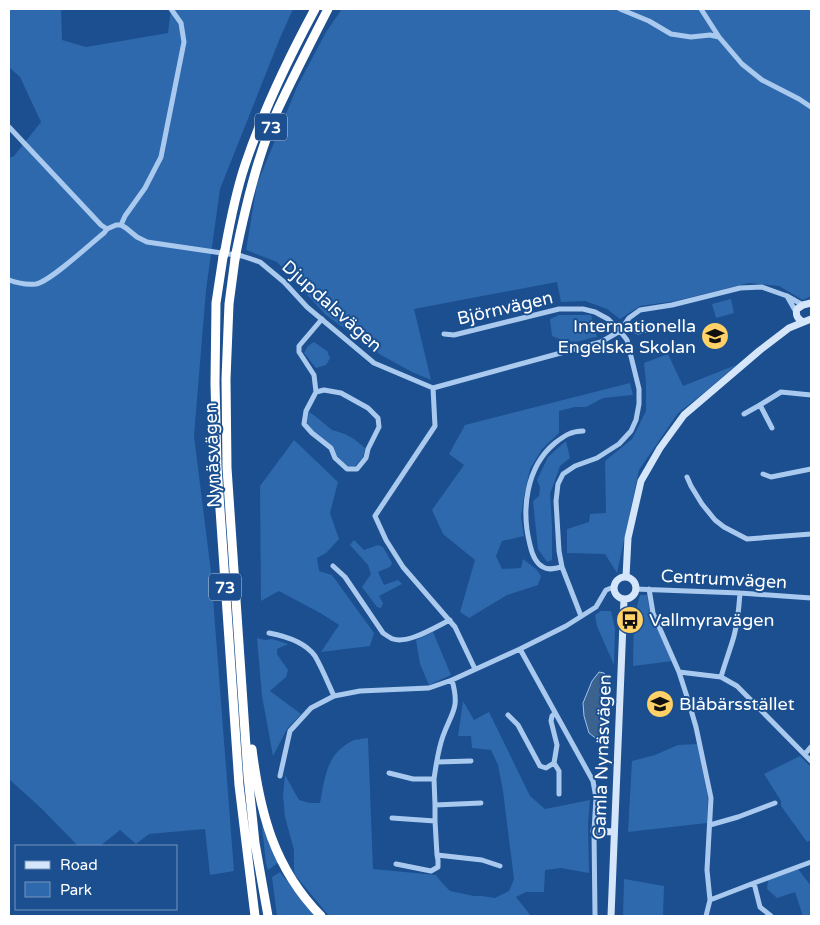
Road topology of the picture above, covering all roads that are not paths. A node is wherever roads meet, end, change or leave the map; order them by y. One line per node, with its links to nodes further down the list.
1 (171, 9): 9 (street)
2 (315, 9): 77 (highway, Nynäsvägen / 73)
3 (328, 9): 11 (highway, Nynäsvägen / 73)
4 (620, 9): 6 (street)
5 (701, 9): 6 (street)
6 (719, 37): 7 (street)
7 (811, 107)
8 (9, 127): 10 (street)
9 (121, 225): 10 (street); 11 (street, Djupdalsvägen)
10 (107, 229): 12 (street)
11 (237, 256): 16 (street, Djupdalsvägen); 45 (highway, Nynäsvägen / 73)
12 (9, 280)
13 (787, 296): 14 (street); 15 (street); 18 (street)
14 (808, 305): 15 (street)
15 (796, 314): 17 (street); 20 (street)
16 (322, 319): 21 (street, Djupdalsvägen); 22 (street)
17 (808, 322): 20 (street)
18 (620, 331): 19 (street, Björnvägen); 21 (street); 33 (street, Björnvägen)
19 (444, 334)
20 (780, 335): 34 (street)
21 (433, 388): 42 (street)
22 (316, 392): 22 (street)
23 (811, 395): 24 (street)
24 (760, 405): 25 (street); 26 (street)
25 (744, 414)
26 (772, 428)
27 (583, 431): 33 (street)
28 (811, 469): 29 (street)
29 (763, 474)
30 (687, 476): 31 (street)
31 (811, 534)
32 (332, 566): 42 (street)
33 (562, 567): 41 (street, Björnvägen)
34 (626, 577): 35 (street); 36 (street)
35 (614, 587): 40 (street); 41 (street)
36 (635, 589): 37 (street, Centrumvägen); 40 (street)
37 (649, 589): 38 (street, Centrumvägen); 47 (street)
38 (740, 593): 39 (street, Centrumvägen); 48 (street)
39 (811, 598)
40 (624, 599): 70 (street, Gamla Nynäsvägen)
41 (581, 616): 44 (street)
42 (450, 620): 46 (street)
43 (269, 633): 50 (street)
44 (520, 649): 46 (street); 51 (street)
45 (241, 664): 78 (highway, Nynäsvägen / 73); 79 (highway)
46 (475, 669): 49 (street)
47 (679, 672): 48 (street); 68 (street)
48 (721, 677): 54 (street)
49 (452, 680): 50 (street); 57 (street)
50 (334, 696): 60 (street)
51 (555, 714): 58 (street); 69 (street)
52 (508, 716): 58 (street)
53 (811, 748): 54 (street)
54 (804, 754): 55 (street)
55 (811, 760)
56 (471, 761): 57 (street)
57 (437, 762): 61 (street)
58 (554, 763): 62 (street)
59 (389, 773): 61 (street)
60 (280, 776)
61 (434, 779): 65 (street)
62 (560, 794)
63 (481, 803): 65 (street)
64 (775, 803): 68 (street)
65 (434, 805): 67 (street)
66 (392, 818): 67 (street)
67 (435, 821): 71 (street)
68 (710, 824): 76 (street)
69 (594, 831): 70 (street); 80 (street)
70 (614, 832): 81 (street, Gamla Nynäsvägen)
71 (437, 855): 73 (street); 74 (street)
72 (811, 862): 75 (street)
73 (396, 864)
74 (500, 866)
75 (754, 883): 76 (street); 83 (street)
76 (710, 900): 82 (street)
77 (255, 916)
78 (268, 916)
79 (321, 916)
80 (595, 916)
81 (611, 916)
82 (706, 916)
83 (771, 916)

